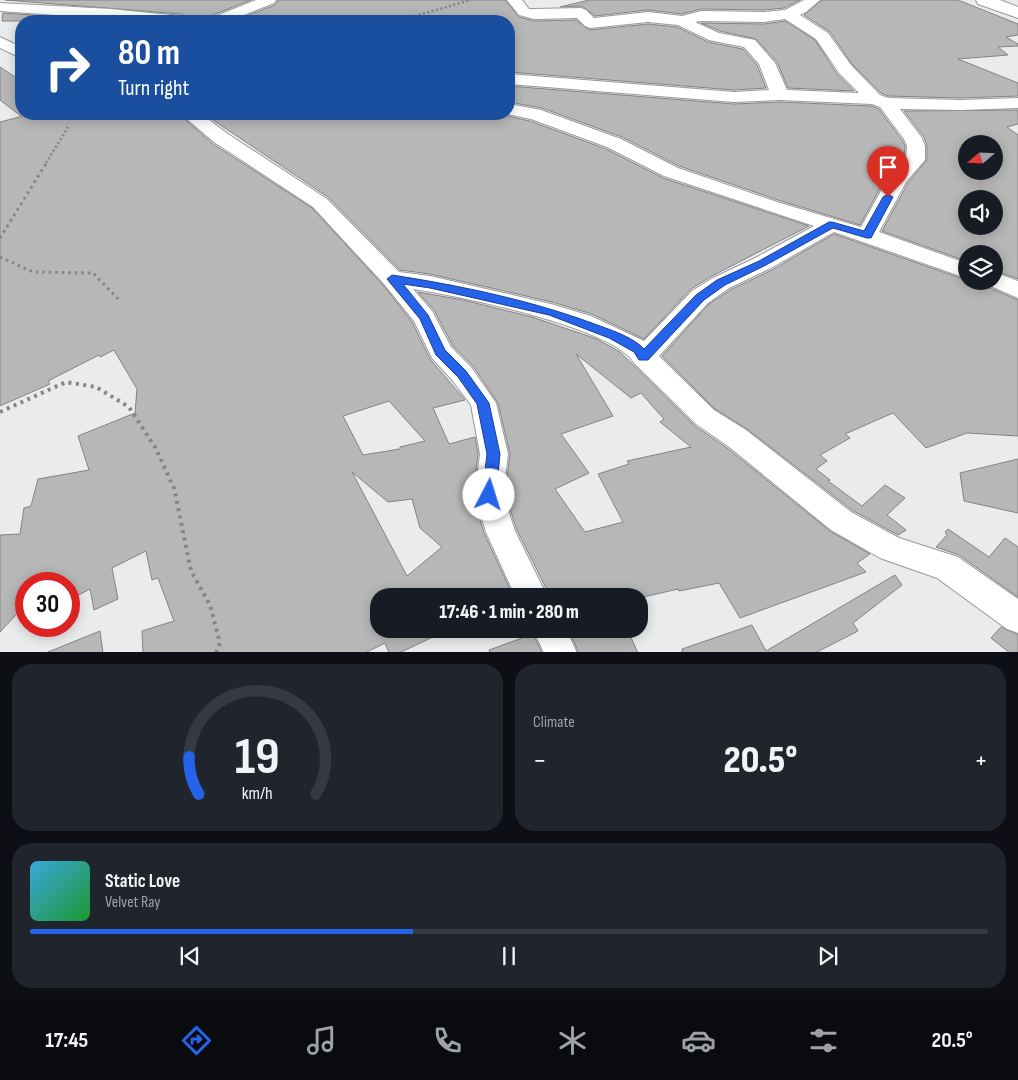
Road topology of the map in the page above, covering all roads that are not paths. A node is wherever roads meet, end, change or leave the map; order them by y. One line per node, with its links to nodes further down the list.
1 (269, 0): 11 (street)
2 (514, 0): 12 (street)
3 (813, 0): 9 (street)
4 (984, 0): 8 (highway)
5 (1003, 0): 7 (highway)
6 (0, 6): 10 (street)
7 (1018, 6)
8 (1018, 13)
9 (788, 14): 12 (street); 17 (street)
10 (121, 15)
11 (231, 15)
12 (682, 21): 16 (street)
13 (0, 42): 14 (street)
14 (15, 50)
15 (515, 79): 16 (street)
16 (780, 96): 17 (street)
17 (880, 101): 18 (street); 22 (street)
18 (1018, 103)
19 (515, 110): 21 (street)
20 (198, 120): 24 (street)
21 (832, 225): 22 (street); 27 (street)
22 (867, 235): 23 (street)
23 (958, 268)
24 (392, 279): 27 (street); 28 (street)
25 (1003, 283): 26 (street)
26 (1018, 290)
27 (644, 357): 29 (street)
28 (527, 588)
29 (1018, 618)
30 (554, 638): 31 (street)
31 (561, 652)

